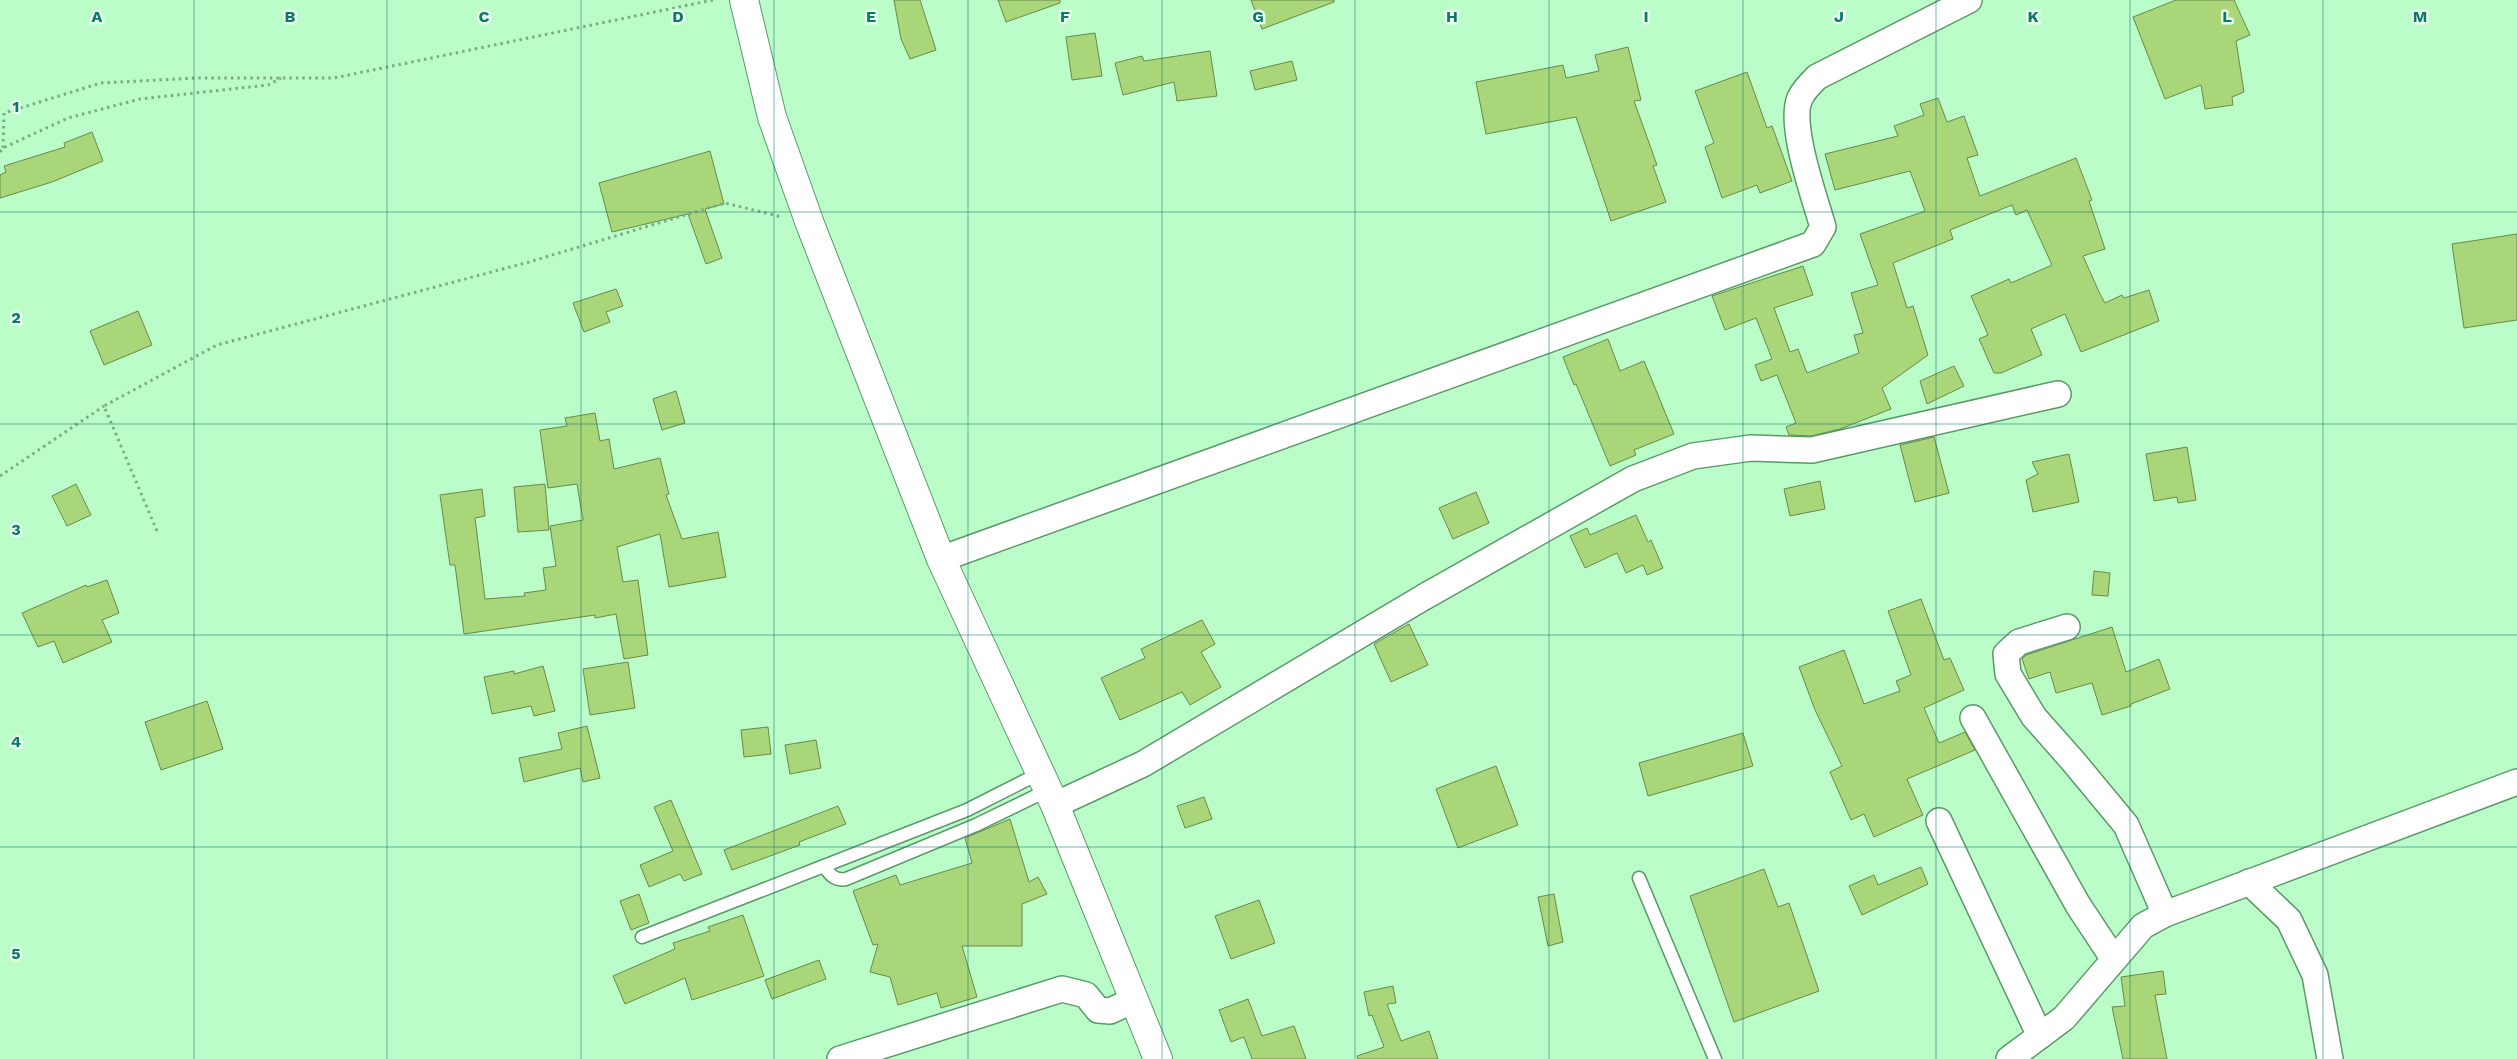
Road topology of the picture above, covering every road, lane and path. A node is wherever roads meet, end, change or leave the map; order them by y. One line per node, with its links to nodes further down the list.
1 (713, 0): 4 (path)
2 (744, 0): 6 (main road)
3 (1969, 0): 11 (street)
4 (281, 78): 5 (path); 5 (path)
5 (1, 150)
6 (810, 224): 8 (path); 11 (main road)
7 (2058, 394): 15 (street)
8 (104, 406): 9 (path); 10 (path)
9 (0, 476)
10 (157, 531)
11 (941, 559): 15 (main road)
12 (2067, 627): 20 (street)
13 (1973, 718): 22 (street)
14 (2517, 782): 19 (street)
15 (1048, 790): 17 (lane); 17 (lane); 23 (main road)
16 (1939, 821): 24 (street)
17 (824, 866): 21 (lane)
18 (1640, 878): 27 (lane)
19 (2249, 882): 20 (street); 29 (street)
20 (2165, 914): 22 (street)
21 (642, 937)
22 (2113, 958): 24 (street)
23 (1134, 1000): 25 (street); 26 (main road)
24 (2040, 1036): 28 (street)
25 (840, 1059)
26 (1158, 1059)
27 (1715, 1059)
28 (2009, 1059)
29 (2330, 1059)

